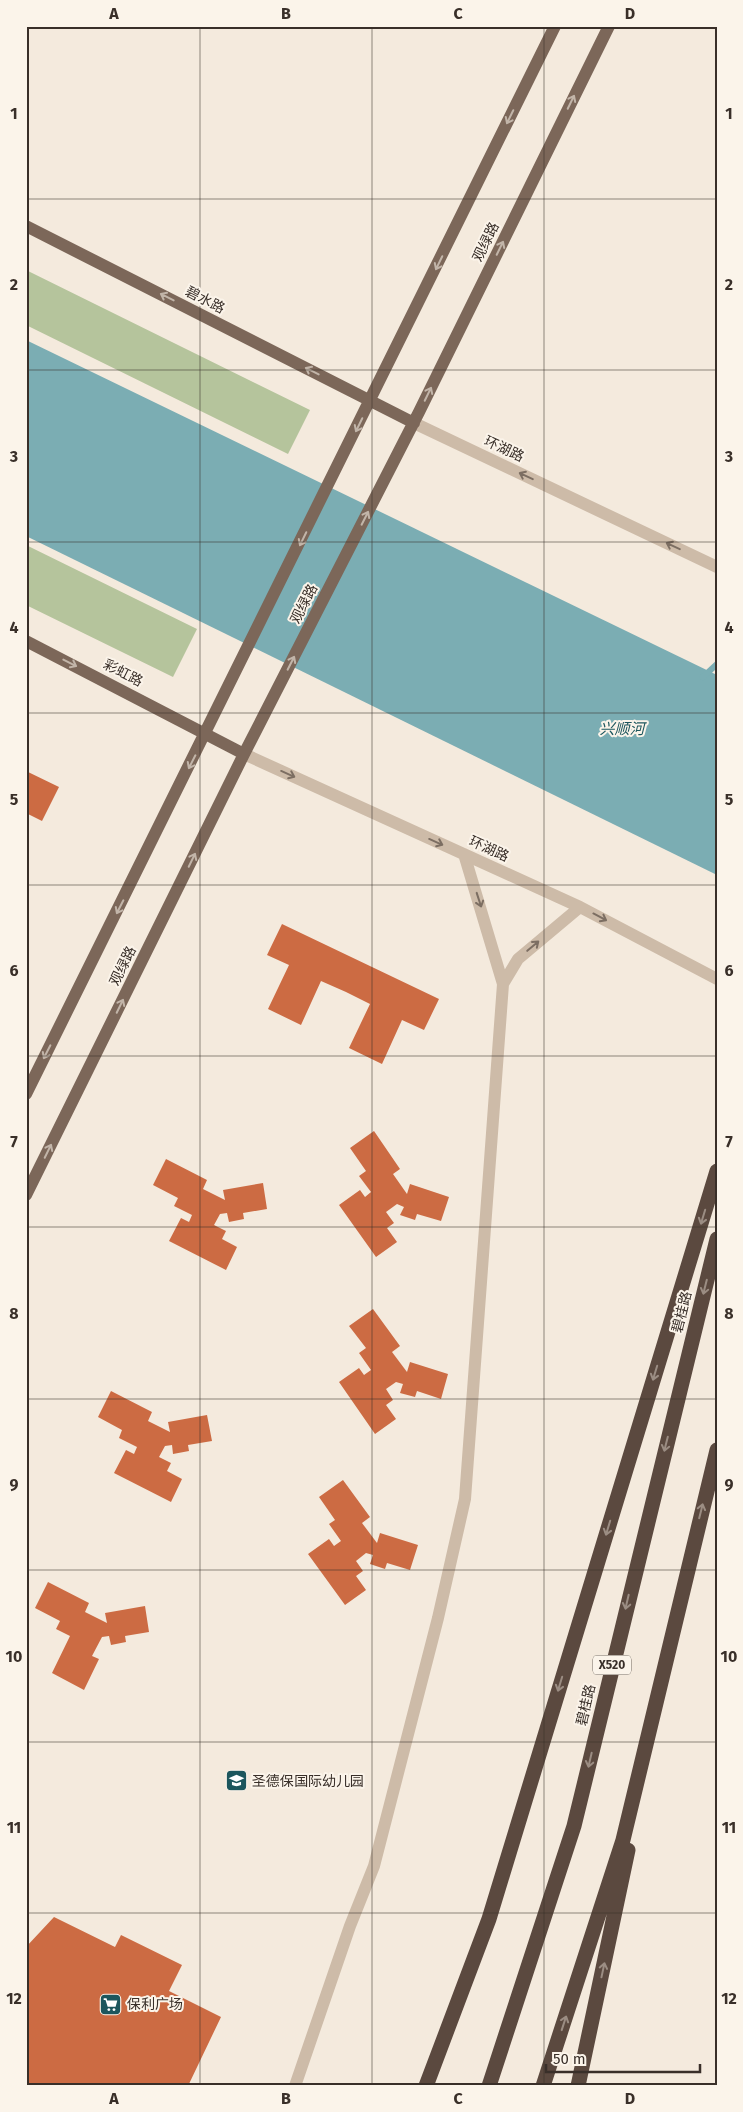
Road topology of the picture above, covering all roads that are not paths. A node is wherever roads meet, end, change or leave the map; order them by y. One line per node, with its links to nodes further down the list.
1 (555, 26): 4 (main road, one-way to 4)
2 (609, 26): 5 (main road, 观绿路, one-way to 2)
3 (26, 226): 4 (main road, 碧水路, one-way to 3)
4 (371, 400): 5 (main road, 碧水路); 8 (main road, one-way to 8)
5 (414, 422): 6 (street, 环湖路, one-way to 5); 9 (main road, 观绿路, one-way to 5)
6 (717, 567)
7 (26, 641): 8 (main road, 彩虹路, one-way to 8)
8 (206, 734): 9 (main road, 彩虹路); 14 (main road, one-way to 14)
9 (244, 754): 10 (street, 环湖路, one-way to 10); 16 (main road, 观绿路, one-way to 9)
10 (464, 854): 11 (street, 环湖路); 13 (street, one-way to 13)
11 (580, 907): 12 (street, 环湖路, one-way to 12); 13 (street, one-way to 11)
12 (717, 979)
13 (503, 984): 20 (street)
14 (26, 1094)
15 (717, 1171): 21 (highway, one-way to 21)
16 (26, 1195)
17 (717, 1239): 22 (highway, 碧桂路 / X520, one-way to 22)
18 (717, 1450): 19 (highway, one-way to 18)
19 (694, 1543): 23 (highway, one-way to 19); 24 (highway, one-way to 19)
20 (295, 2086)
21 (426, 2086)
22 (489, 2086)
23 (543, 2086)
24 (578, 2086)

